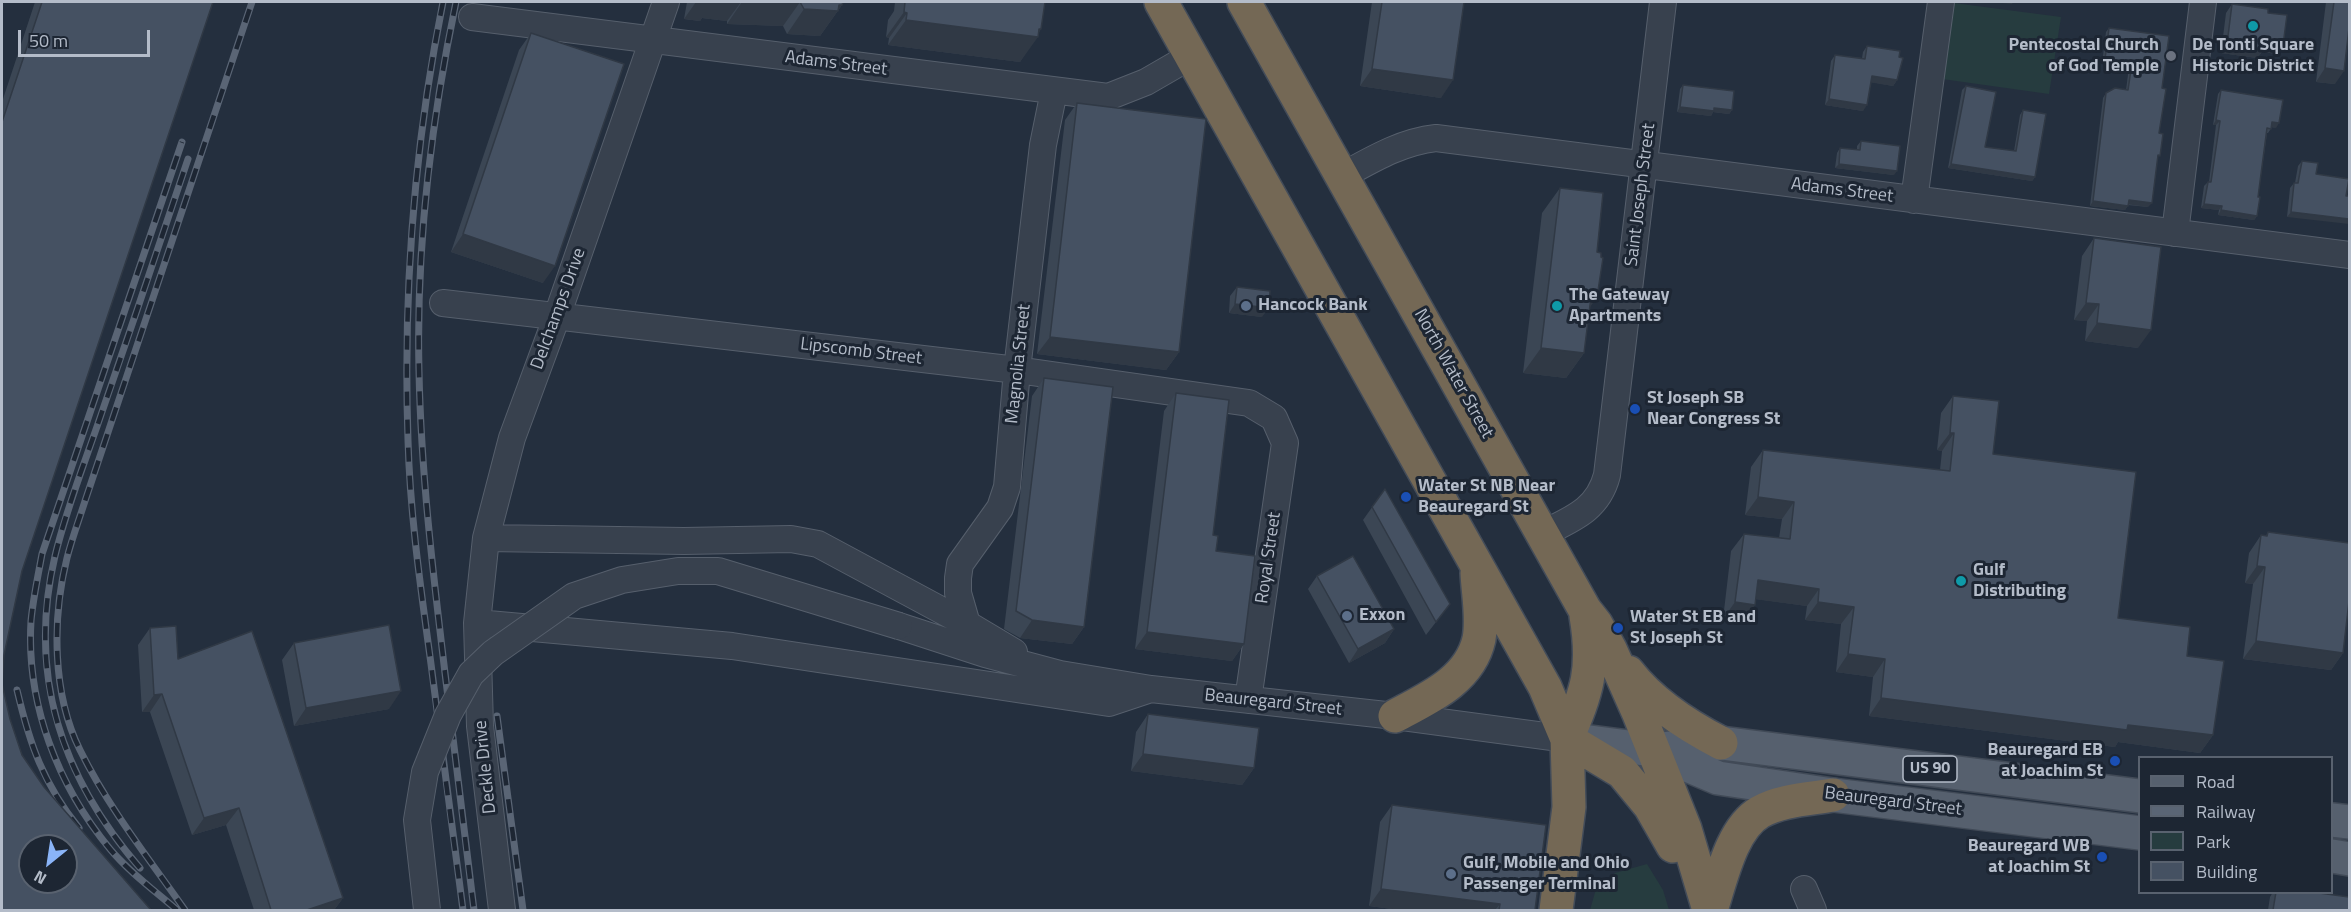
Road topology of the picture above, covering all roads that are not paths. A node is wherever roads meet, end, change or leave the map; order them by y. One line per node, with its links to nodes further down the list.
1 (666, 2): 9 (street, Delchamps Drive)
2 (1161, 2): 10 (highway)
3 (1182, 2): 14 (highway)
4 (1244, 2): 13 (highway, North Water Street)
5 (1663, 2): 12 (street, Saint Joseph Street)
6 (1941, 2): 15 (street)
7 (2203, 2): 16 (street)
8 (472, 17): 9 (street, Adams Street)
9 (653, 40): 11 (street, Adams Street); 19 (street, Delchamps Drive)
10 (1191, 56): 11 (street, Adams Street); 14 (highway)
11 (1054, 91): 20 (street, Magnolia Street)
12 (1644, 166): 13 (street, Adams Street); 15 (street, Adams Street); 22 (street, Saint Joseph Street)
13 (1342, 176): 22 (highway, North Water Street)
14 (1265, 189): 24 (highway)
15 (1914, 200): 16 (street, Adams Street)
16 (2175, 233): 17 (street, Adams Street)
17 (2349, 255)
18 (443, 303): 19 (street, Lipscomb Street)
19 (557, 316): 20 (street, Lipscomb Street); 23 (street, Delchamps Drive)
20 (1017, 370): 21 (street, Lipscomb Street); 27 (street, Magnolia Street)
21 (1274, 418): 31 (street, Royal Street)
22 (1542, 534): 25 (highway, North Water Street)
23 (486, 538): 26 (street, Delchamps Drive); 27 (street)
24 (1476, 565): 32 (highway); 33 (highway)
25 (1585, 610): 28 (highway, North Water Street); 33 (highway)
26 (477, 623): 30 (street); 46 (street, Deckle Drive)
27 (967, 624): 29 (street)
28 (1610, 649): 34 (highway); 35 (highway, North Water Street)
29 (1060, 674): 30 (street, Beauregard Street); 45 (street, Beauregard Street, bridge)
30 (1151, 689): 31 (street, Beauregard Street)
31 (1248, 700): 32 (street, Beauregard Street)
32 (1395, 716): 33 (street, Beauregard Street)
33 (1567, 739): 35 (main road, Beauregard Street); 47 (highway); 48 (highway)
34 (1721, 743): 35 (main road, Beauregard Street / US 90); 37 (main road, Beauregard Street / US 90)
35 (1652, 750): 36 (main road, Beauregard Street); 48 (highway, North Water Street)
36 (1833, 795): 40 (main road, Beauregard Street / US 90); 48 (highway, US 90)
37 (2138, 796)
38 (2333, 819): 39 (main road)
39 (2349, 822)
40 (2131, 830)
41 (2333, 837): 42 (main road)
42 (2349, 839)
43 (2333, 856): 44 (main road)
44 (2349, 859)
45 (427, 910)
46 (502, 910)
47 (1556, 910)
48 (1710, 910)

